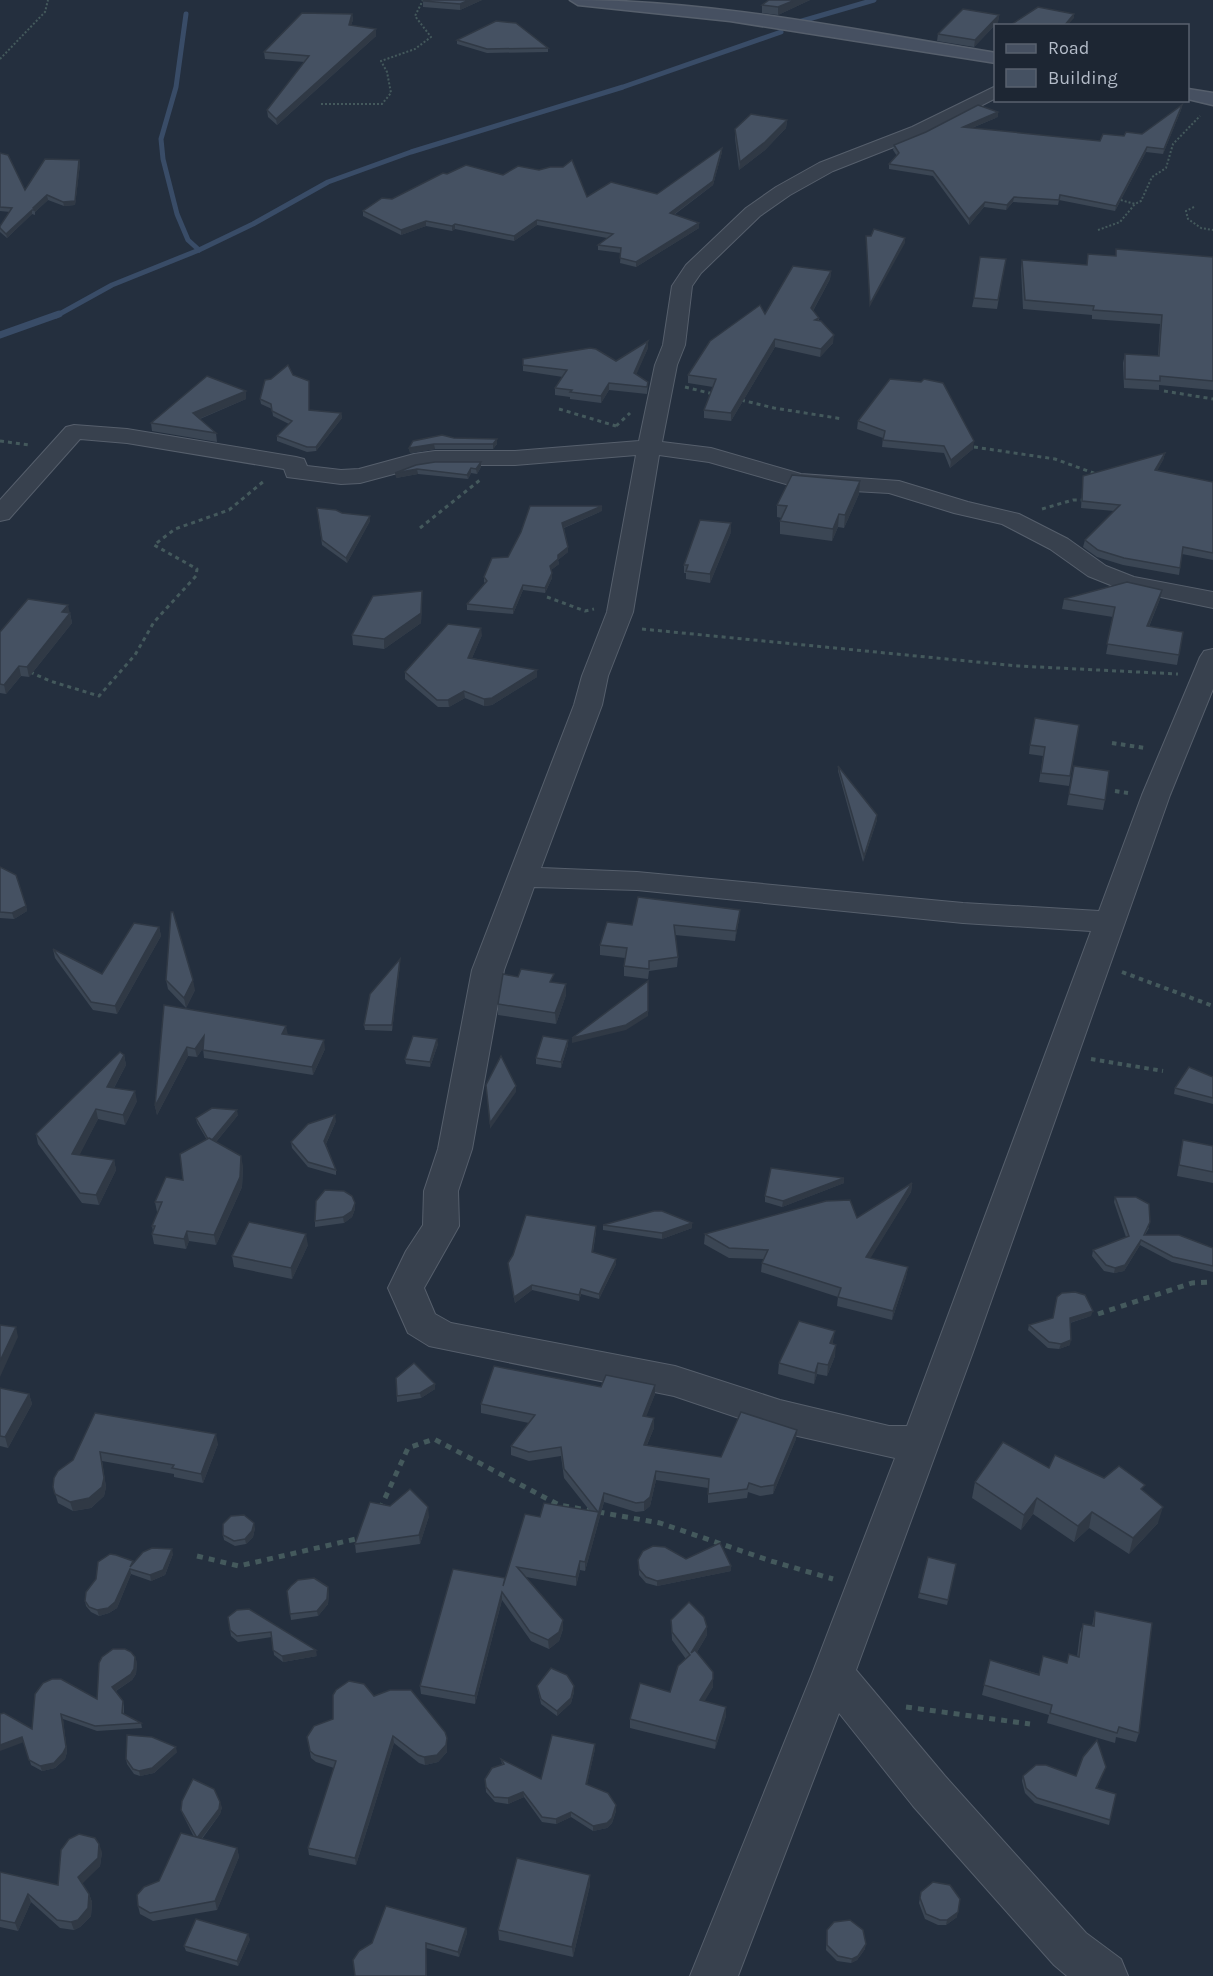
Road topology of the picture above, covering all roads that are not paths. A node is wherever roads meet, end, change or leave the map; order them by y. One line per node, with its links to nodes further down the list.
1 (578, 0): 2 (street)
2 (994, 58)
3 (994, 92): 6 (street)
4 (1189, 94): 5 (street)
5 (1213, 99)
6 (652, 438): 7 (street); 8 (street); 10 (street)
7 (0, 514)
8 (1213, 600)
9 (1209, 666): 11 (street)
10 (523, 877): 11 (street); 12 (street)
11 (1110, 922): 12 (street)
12 (919, 1442): 13 (street)
13 (833, 1674): 14 (street); 15 (street)
14 (714, 1976)
15 (1104, 1976)

